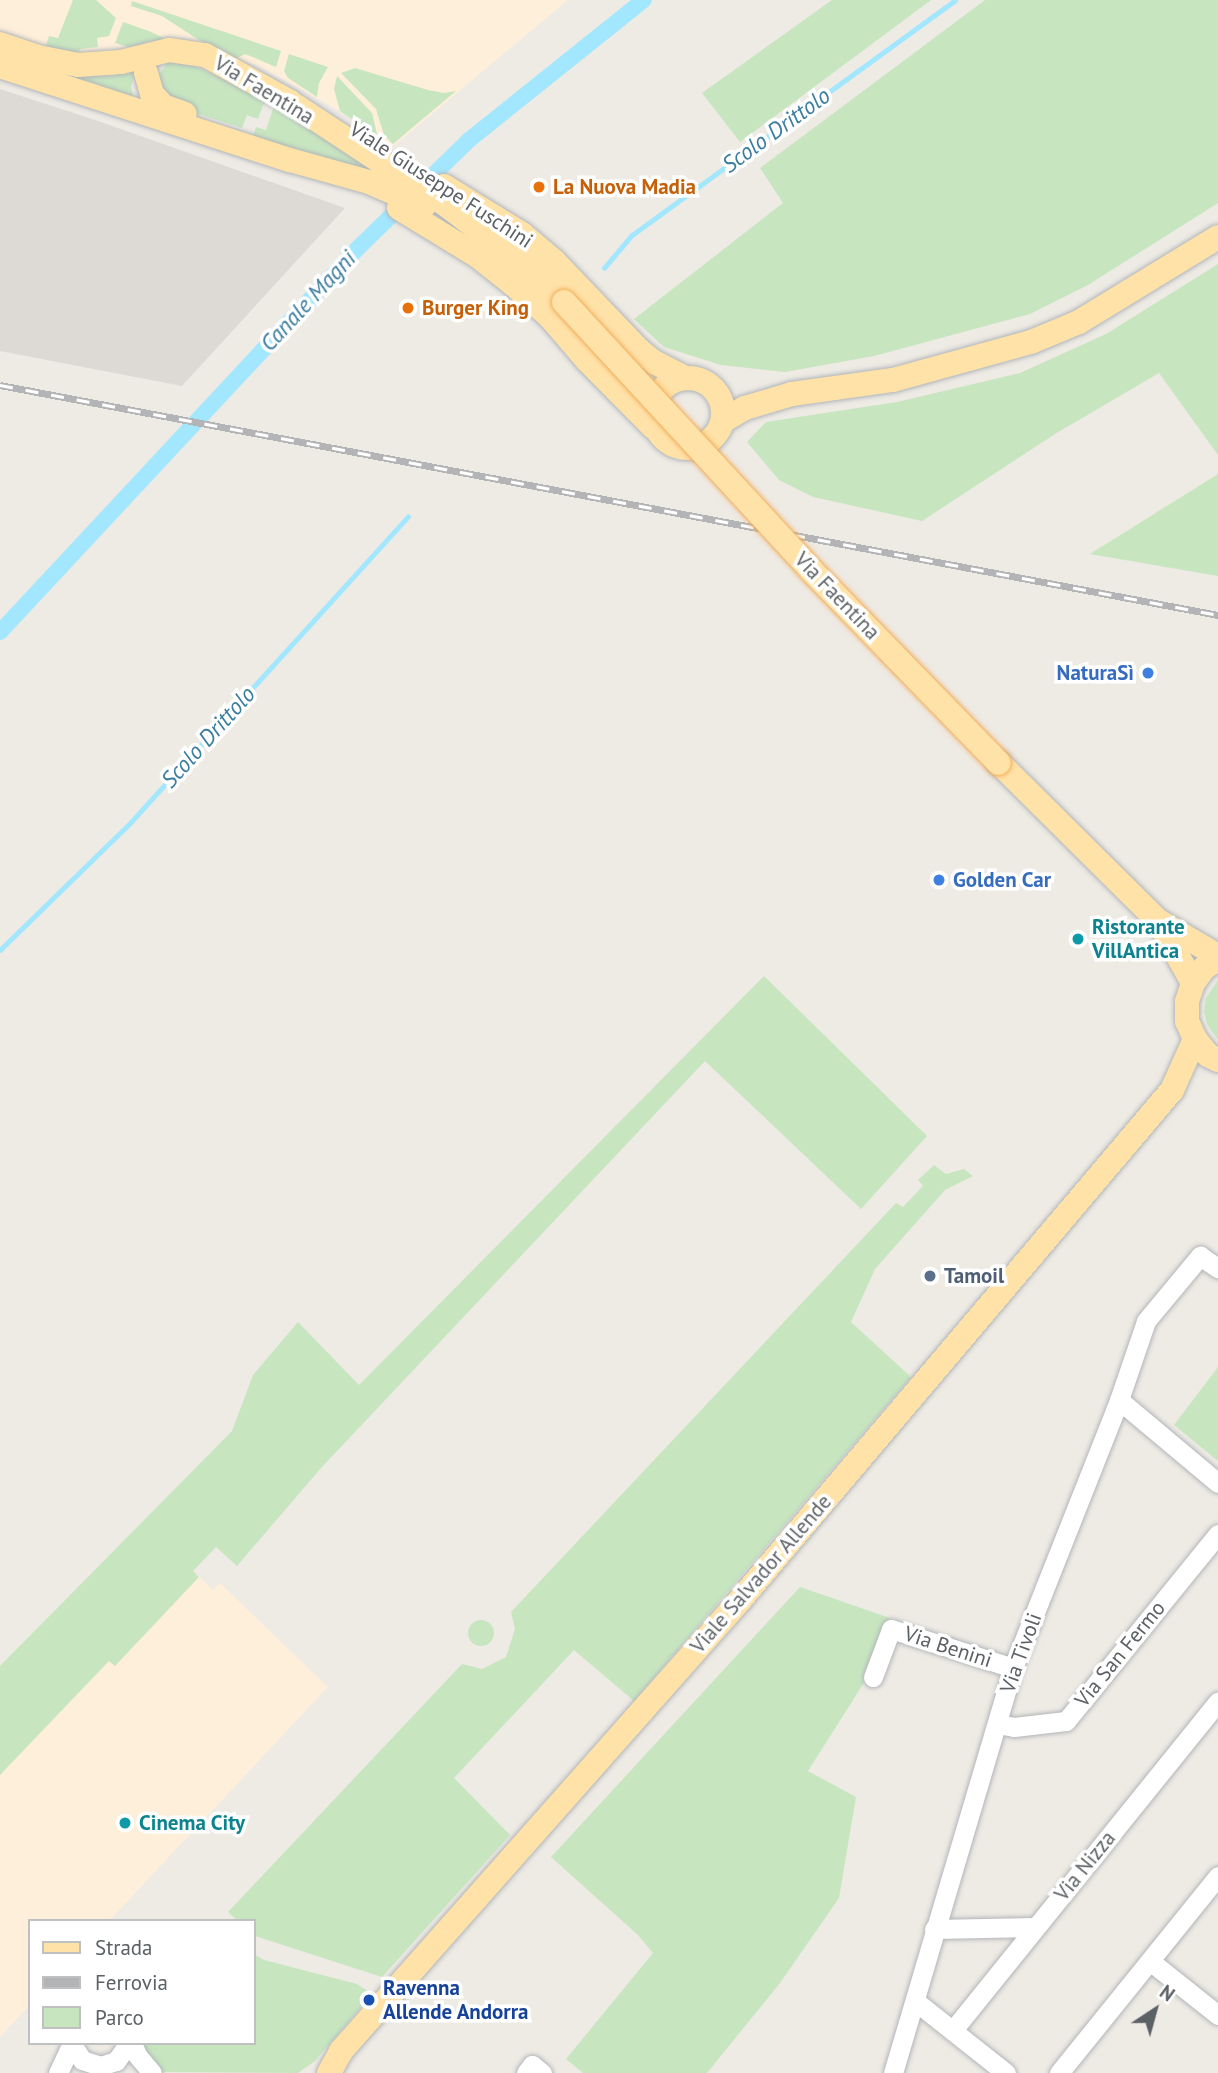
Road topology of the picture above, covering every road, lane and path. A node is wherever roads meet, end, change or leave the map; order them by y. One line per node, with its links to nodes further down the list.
1 (0, 44): 2 (main road, Via Faentina)
2 (169, 50): 3 (main road, Via Faentina); 5 (main road)
3 (205, 55): 8 (main road, Viale Giuseppe Fuschini)
4 (0, 66): 6 (main road, Via Faentina)
5 (146, 73): 6 (main road); 7 (main road)
6 (150, 116): 7 (main road, Via Faentina)
7 (214, 136): 9 (main road, Via Faentina)
8 (402, 169): 9 (main road, Via Faentina)
9 (442, 208): 11 (main road, Viale Giuseppe Fuschini); 15 (main road, Viale Giuseppe Fuschini); 16 (main road, Via Faentina, bridge)
10 (1218, 237): 13 (main road)
11 (685, 378): 12 (main road); 15 (main road)
12 (712, 386): 13 (main road); 14 (main road)
13 (792, 394): 14 (main road)
14 (723, 421): 15 (main road)
15 (653, 427)
16 (1157, 920): 17 (main road, Via Faentina); 18 (main road, Via Faentina)
17 (1218, 957): 18 (main road)
18 (1193, 983): 19 (main road)
19 (1195, 1040): 20 (main road); 22 (main road, Viale Salvador Allende)
20 (1218, 1060)
21 (1218, 1067): 22 (main road, Viale Salvador Allende)
22 (1172, 1090): 42 (main road, Viale Salvador Allende)
23 (1218, 1268): 24 (street, Via Tivoli)
24 (1119, 1400): 25 (street); 27 (street, Via Tivoli)
25 (1218, 1483)
26 (1218, 1534): 30 (street, Via San Fermo)
27 (1013, 1668): 28 (street, Via Benini); 30 (street, Via Tivoli)
28 (873, 1677)
29 (1218, 1702): 32 (street, Via Nizza)
30 (997, 1724): 33 (street, Via Tivoli)
31 (1218, 1876): 34 (street)
32 (1035, 1927): 33 (street); 37 (street, Via Nizza)
33 (934, 1929): 35 (street, Via Tivoli)
34 (1150, 1961): 36 (street); 53 (street)
35 (915, 2001): 37 (street); 51 (street, Via Tivoli)
36 (1218, 2015)
37 (953, 2030): 52 (street)
38 (71, 2045): 44 (street)
39 (72, 2045): 43 (street)
40 (130, 2045): 43 (street)
41 (132, 2045): 46 (street)
42 (341, 2051): 47 (main road, Viale Salvador Allende); 48 (main road, Viale Salvador Allende)
43 (111, 2068): 45 (street)
44 (58, 2073)
45 (74, 2073)
46 (152, 2073)
47 (310, 2073)
48 (328, 2073)
49 (526, 2073): 50 (street)
50 (542, 2073)
51 (893, 2073)
52 (1006, 2073)
53 (1059, 2073)

